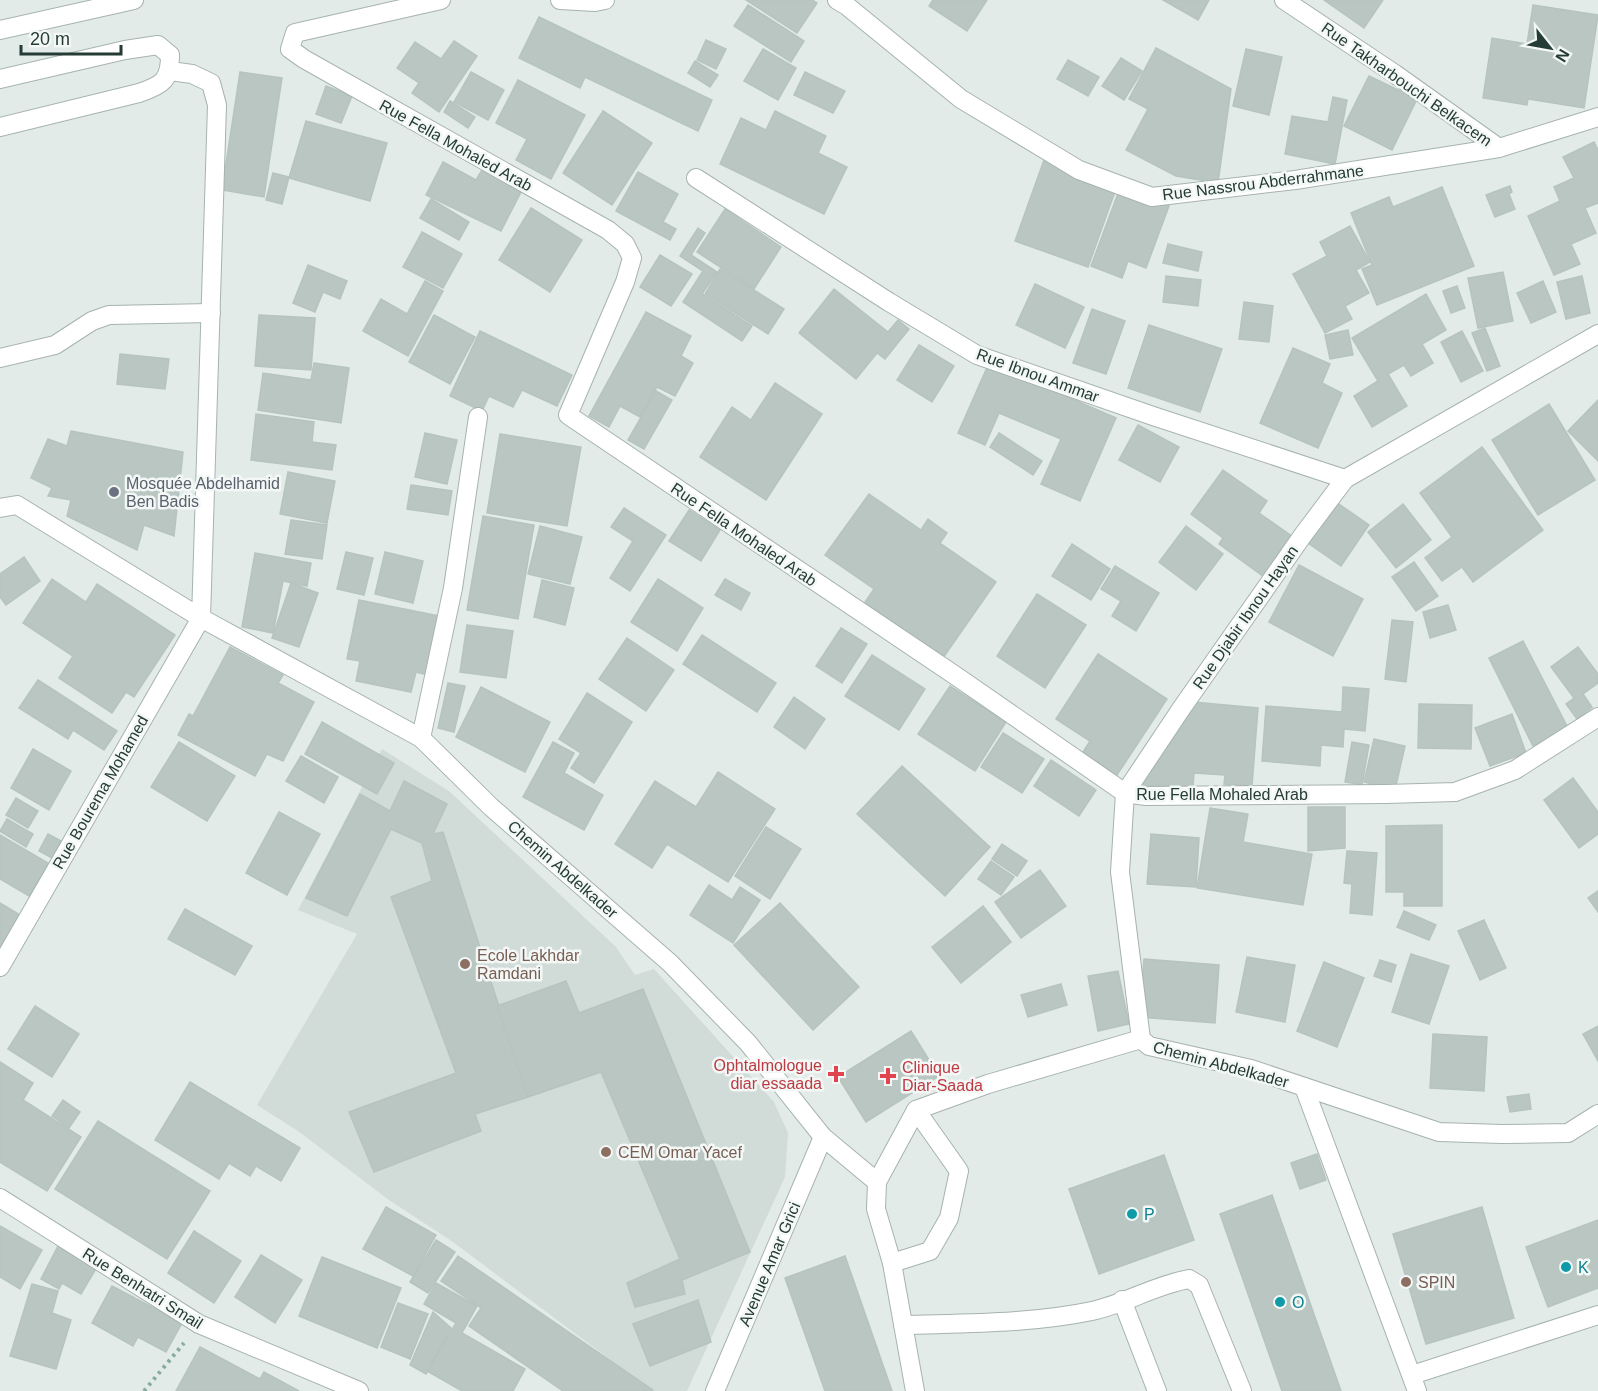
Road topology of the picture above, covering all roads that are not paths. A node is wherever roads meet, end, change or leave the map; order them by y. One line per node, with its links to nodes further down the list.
1 (134, 0): 7 (street)
2 (441, 0): 23 (street, Rue Fella Mohaled Arab)
3 (560, 0): 4 (street)
4 (605, 0)
5 (837, 0): 12 (street, Rue Nassrou Abderrahmane)
6 (1284, 0): 12 (street, Rue Takharbouchi Belkacem)
7 (0, 30)
8 (170, 71): 9 (street); 11 (street); 14 (street)
9 (0, 79)
10 (1598, 117): 12 (street, Rue Nassrou Abderrahmane)
11 (0, 127)
12 (1499, 148)
13 (696, 178): 18 (street, Rue Ibnou Ammar)
14 (211, 313): 16 (street); 20 (street)
15 (1598, 334): 18 (street, Rue Djabir Ibnou Hayan)
16 (0, 358)
17 (478, 417): 22 (street)
18 (1346, 479): 23 (street, Rue Djabir Ibnou Hayan)
19 (6, 504): 20 (street, Chemin Abdelkader)
20 (201, 618): 22 (street, Chemin Abdelkader); 24 (street, Rue Bourema Mohamed)
21 (1598, 717): 23 (street, Rue Fella Mohaled Arab)
22 (421, 738): 29 (street, Chemin Abdelkader)
23 (1125, 793): 25 (street, Rue Djabir Ibnou Hayan)
24 (0, 967)
25 (1140, 1039): 26 (street, Chemin Abdelkader); 27 (street, Chemin Abdelkader)
26 (1304, 1087): 28 (street, Chemin Abdelkader); 36 (street)
27 (916, 1110): 30 (street); 32 (street)
28 (1598, 1114)
29 (823, 1137): 30 (street, Chemin Abdelkader); 38 (street, Avenue Amar Grici)
30 (877, 1182): 32 (street)
31 (0, 1198): 37 (street, Rue Benhatri Smail)
32 (892, 1263): 35 (street)
33 (1122, 1300): 35 (street); 40 (street); 41 (street)
34 (1598, 1315): 36 (street)
35 (903, 1325): 39 (street)
36 (1414, 1383)
37 (359, 1391)
38 (715, 1391)
39 (915, 1391)
40 (1157, 1391)
41 (1242, 1391)

